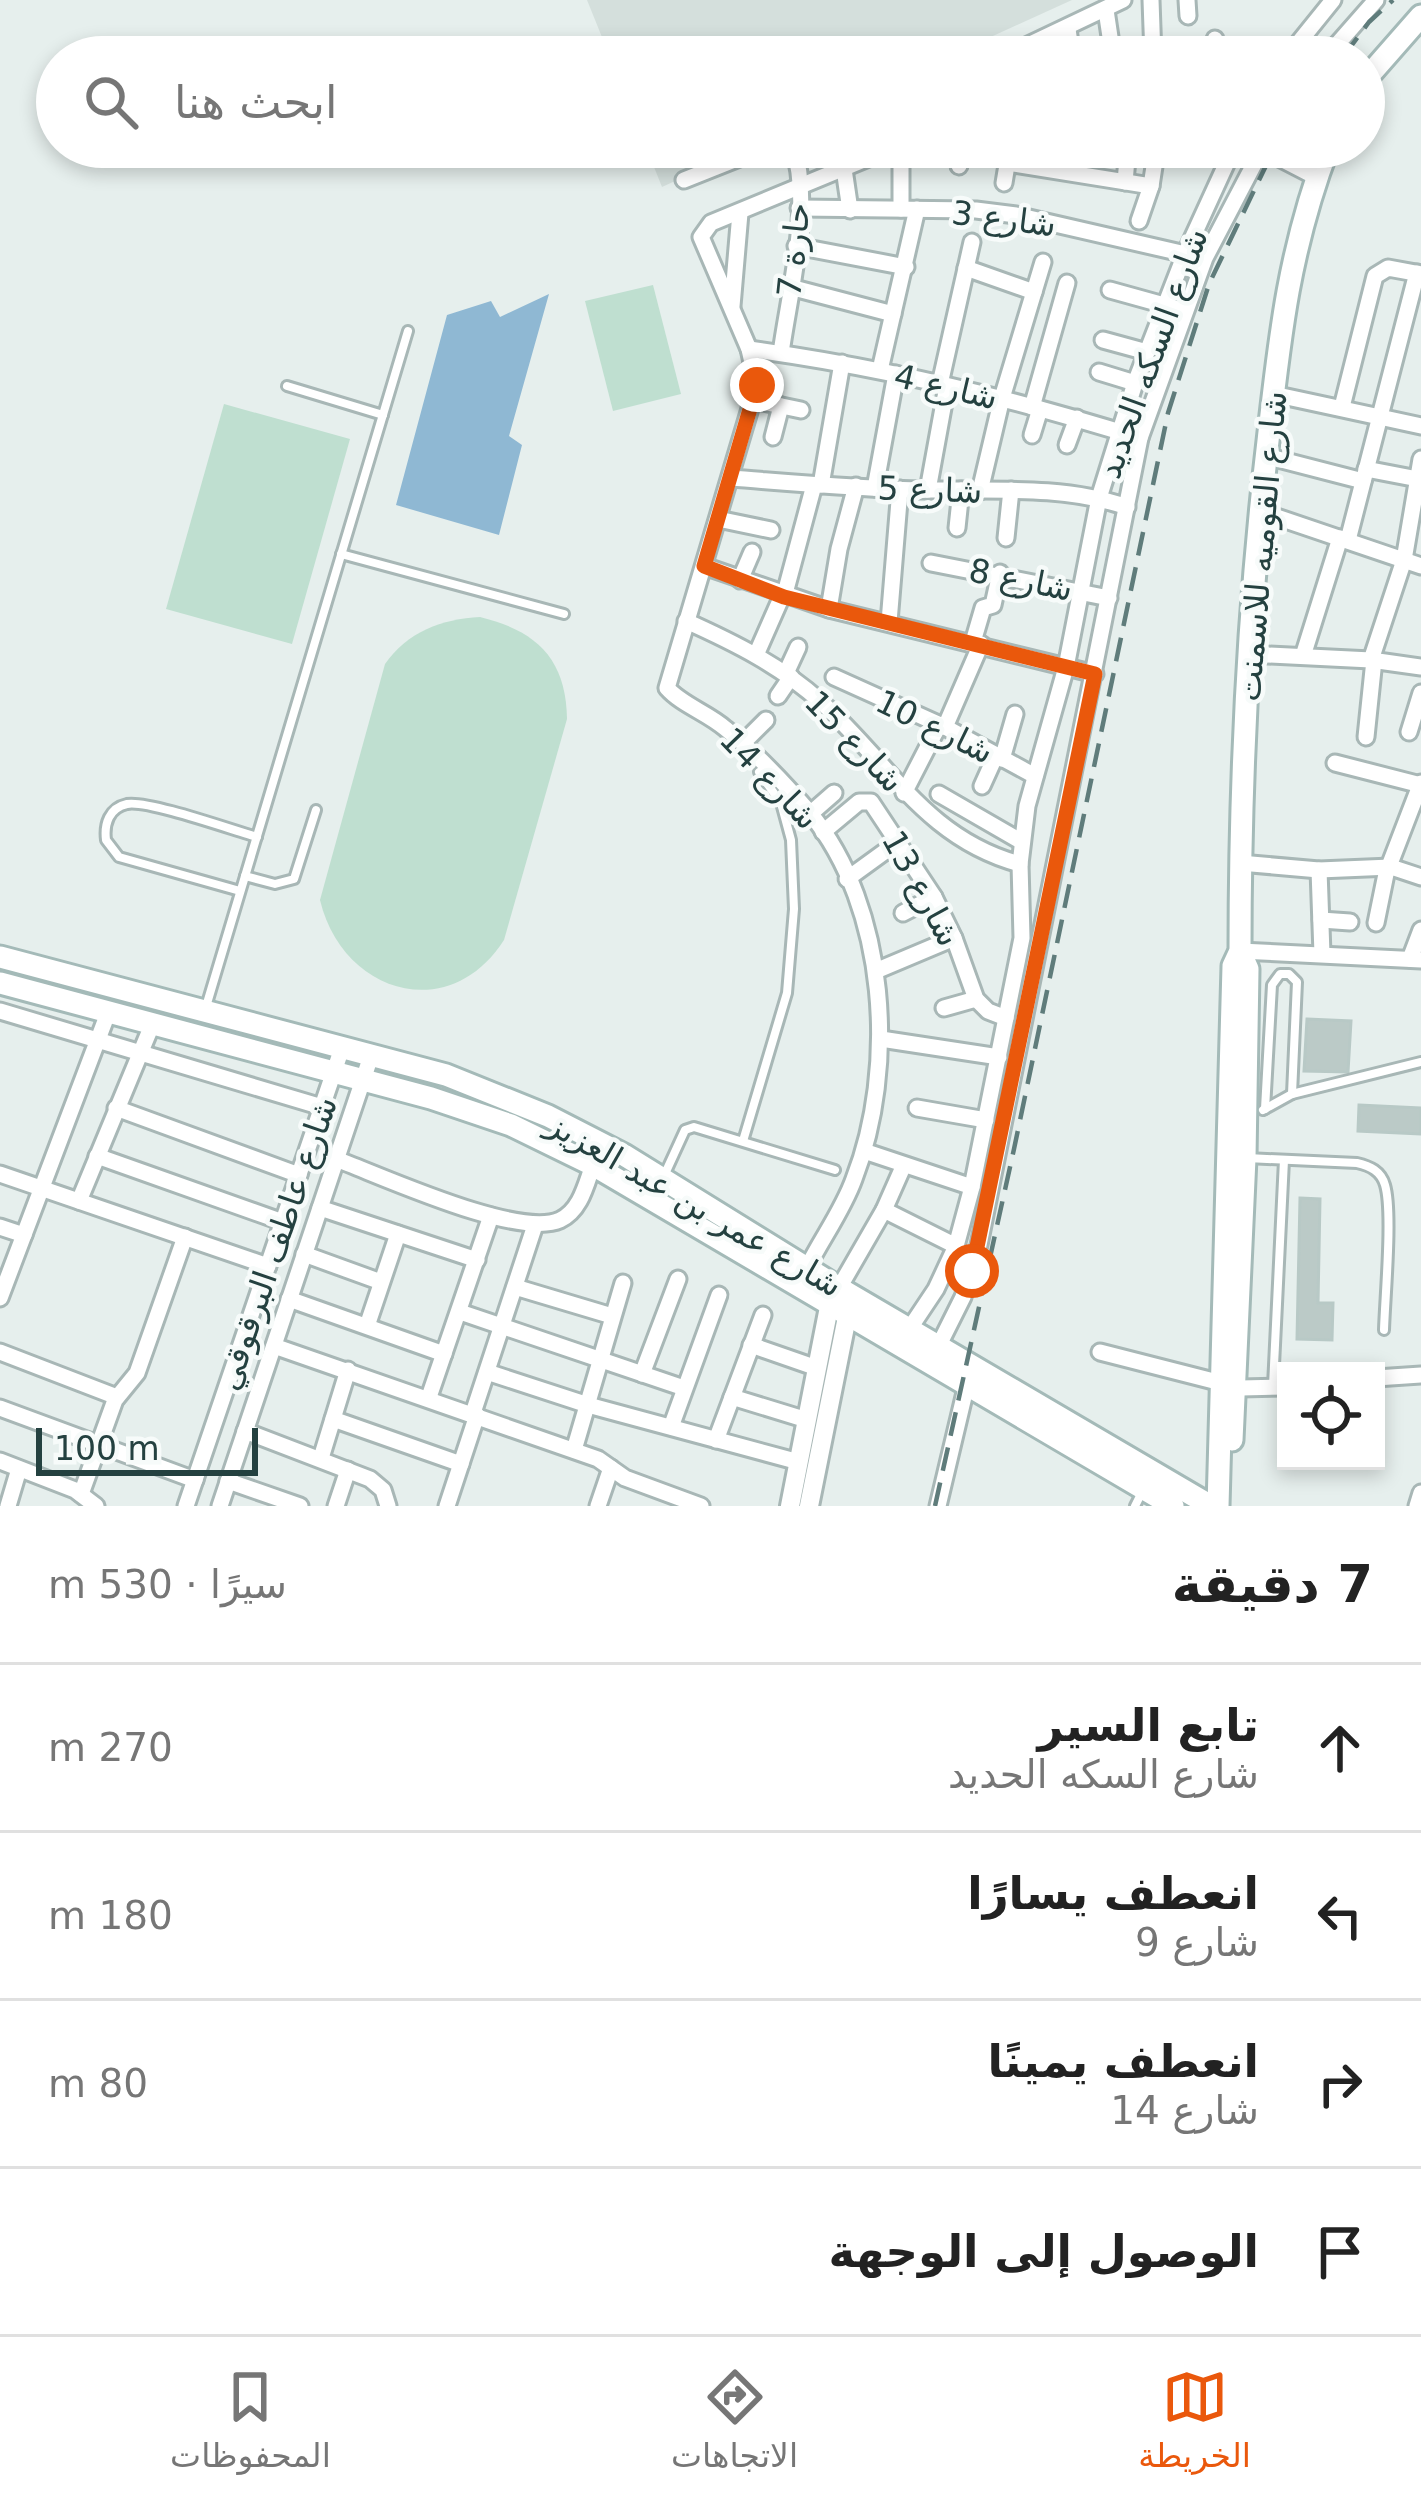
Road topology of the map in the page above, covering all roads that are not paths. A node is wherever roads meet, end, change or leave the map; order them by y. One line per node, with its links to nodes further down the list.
1 (1123, 0): 5 (street)
2 (1151, 0): 11 (street)
3 (1333, 0): 12 (street)
4 (1376, 0): 13 (street)
5 (1106, 10): 7 (street); 10 (street)
6 (1418, 26): 14 (main road)
7 (1068, 29): 8 (street); 9 (street)
8 (1052, 36)
9 (1069, 36)
10 (1110, 36)
11 (1152, 36)
12 (1304, 36)
13 (1344, 36)
14 (1385, 60)
15 (714, 168): 28 (street)
16 (797, 168): 31 (street, حارة 7)
17 (902, 168): 34 (street)
18 (1007, 168): 30 (street)
19 (1065, 168): 29 (street)
20 (1126, 168): 29 (street)
21 (1153, 168): 32 (street)
22 (1224, 168): 40 (street, شارع السكه الحديد)
23 (1251, 168): 41 (street, شارع السكه الحديد)
24 (1299, 168): 27 (street)
25 (1320, 168): 27 (main road, شارع القوميه للاسمنت)
26 (844, 169): 31 (street); 35 (street)
27 (1316, 177): 65 (main road, شارع القوميه للاسمنت)
28 (684, 180)
29 (1125, 182): 32 (street)
30 (1004, 183)
31 (800, 186): 33 (street, حارة 7); 36 (street)
32 (1151, 186): 37 (street)
33 (799, 208): 35 (street, شارع 3); 39 (street, حارة 7)
34 (909, 209): 35 (street, شارع 3); 40 (street, شارع 3); 43 (street)
35 (850, 210)
36 (740, 213): 51 (street); 51 (street, شارع 14)
37 (1139, 221)
38 (972, 242): 44 (street)
39 (796, 246): 43 (street); 47 (street, حارة 7)
40 (1185, 254): 41 (street, شارع 3); 50 (street, شارع السكه الحديد)
41 (1205, 258): 52 (street, شارع السكه الحديد)
42 (1043, 262): 49 (street)
43 (906, 267): 53 (street)
44 (966, 268): 49 (street); 63 (street)
45 (1419, 274): 69 (street); 73 (street)
46 (1067, 283): 70 (street)
47 (790, 287): 53 (street); 58 (street, حارة 7)
48 (1110, 290): 50 (street)
49 (1034, 292): 66 (street)
50 (1166, 304): 52 (street); 57 (street, شارع السكه الحديد)
51 (732, 309): 56 (street, شارع 14)
52 (1183, 310): 79 (street, شارع السكه الحديد)
53 (893, 314): 60 (street)
54 (408, 331): 72 (lane)
55 (1103, 340): 57 (street)
56 (749, 349): 58 (street, شارع 4); 67 (street, شارع 14)
57 (1147, 352): 62 (street, شارع السكه الحديد)
58 (781, 353): 59 (street, شارع 4)
59 (842, 363): 60 (street, شارع 4); 86 (street)
60 (888, 372): 63 (street, شارع 4); 88 (street)
61 (1099, 372): 62 (street)
62 (1135, 383): 76 (street, شارع السكه الحديد)
63 (944, 385): 66 (street, شارع 4); 90 (street)
64 (287, 386): 72 (lane)
65 (1273, 394): 69 (street); 81 (main road, شارع القوميه للاسمنت)
66 (1002, 398): 70 (street, شارع 4); 93 (street)
67 (753, 400): 68 (street); 84 (street, شارع 14)
68 (781, 406): 71 (street); 78 (street)
69 (1342, 407): 73 (street)
70 (1036, 408): 74 (street, شارع 4); 77 (street)
71 (801, 410)
72 (383, 415): 103 (lane)
73 (1379, 416): 75 (street); 83 (street)
74 (1077, 418): 76 (street, شارع 4); 80 (street)
75 (1421, 426)
76 (1118, 431): 79 (street, شارع 4); 94 (street, شارع السكه الحديد)
77 (1033, 435)
78 (772, 437)
79 (1140, 438): 95 (street, شارع السكه الحديد)
80 (1067, 445)
81 (1266, 456): 83 (street); 96 (main road, شارع القوميه للاسمنت)
82 (1421, 459): 85 (street)
83 (1364, 475): 85 (street); 101 (street)
84 (731, 478): 86 (street, شارع 5); 97 (street, شارع 14)
85 (1418, 478): 104 (street)
86 (818, 485): 87 (street, شارع 5); 111 (street)
87 (856, 486): 88 (street, شارع 5); 113 (street)
88 (874, 488): 89 (street, شارع 5)
89 (900, 489): 90 (street, شارع 5); 116 (street)
90 (928, 490): 91 (street, شارع 5)
91 (961, 490): 93 (street, شارع 5); 98 (street)
92 (1011, 490): 93 (street, شارع 5); 94 (street, شارع 5); 100 (street)
93 (980, 491)
94 (1099, 498): 95 (street, شارع 5); 110 (street, شارع السكه الحديد)
95 (1127, 507): 112 (street, شارع السكه الحديد)
96 (1259, 511): 101 (street); 119 (main road, شارع القوميه للاسمنت)
97 (718, 519): 99 (street); 106 (street, شارع 14)
98 (957, 528)
99 (771, 530)
100 (1006, 538)
101 (1344, 539): 104 (street); 121 (street)
102 (752, 552): 109 (street)
103 (341, 554): 114 (lane); 148 (lane)
104 (1404, 560): 107 (street); 122 (street)
105 (931, 562): 108 (street, شارع 8)
106 (704, 566): 109 (street); 115 (street, شارع 14)
107 (1421, 566)
108 (1000, 573): 110 (street, شارع 8); 117 (street)
109 (740, 580): 111 (street)
110 (1082, 590): 112 (street, شارع 8); 123 (street, شارع السكه الحديد)
111 (783, 596): 113 (street); 120 (street)
112 (1109, 598): 125 (street, شارع السكه الحديد)
113 (829, 609): 116 (street)
114 (564, 614)
115 (686, 621): 120 (street, شارع 15); 135 (street, شارع 14)
116 (889, 622): 117 (street)
117 (977, 643): 123 (street); 132 (street)
118 (798, 647): 126 (street)
119 (1248, 654): 121 (street); 151 (main road, شارع القوميه للاسمنت)
120 (755, 655): 126 (street, شارع 15)
121 (1303, 656): 122 (street)
122 (1372, 660): 124 (street); 134 (street)
123 (1066, 667): 125 (street); 139 (street, شارع السكه الحديد)
124 (1421, 667)
125 (1095, 674): 239 (street, شارع السكه الحديد)
126 (789, 675): 129 (street); 143 (street, شارع 15)
127 (834, 677): 132 (street, شارع 10)
128 (1421, 693): 133 (street)
129 (778, 696)
130 (1015, 715): 136 (street)
131 (766, 721): 135 (street)
132 (942, 726): 136 (street, شارع 10); 143 (street)
133 (1409, 732)
134 (1366, 737)
135 (743, 743): 146 (street, شارع 14)
136 (999, 757): 139 (street, شارع 10); 141 (street)
137 (1335, 763): 140 (street)
138 (759, 772): 193 (lane)
139 (1035, 776): 150 (street, شارع السكه الحديد)
140 (1421, 784): 153 (street)
141 (982, 786)
142 (834, 793): 146 (street)
143 (904, 793): 152 (street, شارع 15)
144 (939, 794): 150 (street)
145 (316, 810): 155 (lane)
146 (810, 814): 147 (street, شارع 14)
147 (823, 832): 149 (street, شارع 13); 157 (street, شارع 14)
148 (257, 836): 155 (lane); 158 (lane)
149 (898, 842): 157 (street); 159 (street, شارع 13)
150 (1022, 842): 152 (street, شارع السكه الحديد)
151 (1240, 863): 154 (street); 166 (main road, شارع القوميه للاسمنت)
152 (1020, 864): 177 (street, شارع السكه الحديد)
153 (1389, 867): 154 (street); 156 (street); 163 (street)
154 (1319, 870): 161 (street)
155 (245, 876): 158 (lane)
156 (1421, 877)
157 (847, 879): 170 (street, شارع 14)
158 (240, 891): 175 (lane)
159 (934, 897): 160 (street); 165 (street, شارع 13)
160 (904, 913)
161 (1321, 920): 162 (street); 167 (street)
162 (1350, 922)
163 (1376, 923)
164 (1421, 930): 169 (street)
165 (954, 938): 170 (street); 172 (street, شارع 13)
166 (1240, 951): 167 (street); 191 (main road, شارع القوميه للاسمنت)
167 (1322, 954): 169 (street)
168 (0, 957): 175 (main road, شارع عمر بن عبد العزيز)
169 (1416, 959)
170 (878, 970): 180 (street, شارع 14)
171 (0, 983): 176 (main road, شارع عمر بن عبد العزيز)
172 (976, 999): 173 (street); 177 (street)
173 (944, 1008)
174 (0, 1011): 179 (street)
175 (204, 1011): 184 (main road, شارع عمر بن عبد العزيز)
176 (108, 1012): 178 (main road, شارع عمر بن عبد العزيز); 179 (street)
177 (1006, 1018): 183 (street, شارع السكه الحديد)
178 (152, 1025): 181 (street); 184 (main road, شارع عمر بن عبد العزيز)
179 (99, 1039): 181 (street); 206 (street)
180 (881, 1039): 183 (street); 194 (street, شارع 14)
181 (140, 1051): 188 (street); 189 (street)
182 (371, 1056): 184 (main road, شارع عمر بن عبد العزيز); 186 (street, شارع عاطف البرقوقي); 204 (main road, شارع عمر بن عبد العزيز)
183 (998, 1057): 192 (street, شارع السكه الحديد)
184 (338, 1059): 186 (main road, شارع عمر بن عبد العزيز); 188 (street, شارع عاطف البرقوقي)
185 (1421, 1062): 187 (lane)
186 (364, 1078): 197 (street, شارع عاطف البرقوقي); 199 (main road, شارع عمر بن عبد العزيز)
187 (1292, 1094): 191 (lane); 191 (lane)
188 (322, 1107): 203 (street, شارع عاطف البرقوقي)
189 (116, 1108): 195 (street); 203 (street)
190 (917, 1108): 192 (street)
191 (1246, 1112): 196 (main road, شارع القوميه للاسمنت); 252 (main road, شارع القوميه للاسمنت)
192 (986, 1120): 205 (street, شارع السكه الحديد)
193 (742, 1141): 201 (lane); 204 (lane)
194 (864, 1151): 200 (street); 221 (street, شارع 14)
195 (97, 1156): 207 (street); 211 (street)
196 (1245, 1158): 198 (lane); 252 (main road, شارع القوميه للاسمنت)
197 (336, 1159): 208 (street, شارع عاطف البرقوقي); 210 (street)
198 (1284, 1160): 237 (lane); 245 (lane)
199 (593, 1165): 212 (street); 230 (main road, شارع عمر بن عبد العزيز)
200 (902, 1167): 205 (street); 209 (street)
201 (835, 1170)
202 (0, 1174): 206 (street)
203 (299, 1175): 211 (street, شارع عاطف البرقوقي)
204 (662, 1179): 221 (main road, شارع عمر بن عبد العزيز)
205 (972, 1187): 217 (street, شارع السكه الحديد)
206 (41, 1188): 207 (street); 215 (street)
207 (79, 1201): 216 (street)
208 (320, 1208): 214 (street); 218 (street, شارع عاطف البرقوقي)
209 (884, 1210): 217 (street); 230 (street)
210 (491, 1216): 212 (street); 219 (street)
211 (283, 1222): 220 (street, شارع عاطف البرقوقي)
212 (535, 1225): 226 (street)
213 (0, 1226): 215 (street)
214 (398, 1234): 219 (street); 224 (street)
215 (24, 1235): 222 (street)
216 (185, 1238): 220 (street); 257 (street)
217 (956, 1246): 236 (street, شارع السكه الحديد)
218 (304, 1254): 224 (street); 229 (street, شارع عاطف البرقوقي)
219 (477, 1260): 231 (street)
220 (268, 1266): 277 (street, شارع عاطف البرقوقي)
221 (806, 1268): 230 (main road, شارع عمر بن عبد العزيز)
222 (3, 1278): 228 (street)
223 (678, 1280): 249 (street)
224 (381, 1282): 234 (street)
225 (623, 1283): 233 (street)
226 (515, 1287): 233 (street); 235 (street)
227 (719, 1294): 255 (street)
228 (0, 1298)
229 (290, 1299): 234 (street); 240 (street, شارع عاطف البرقوقي)
230 (839, 1301): 236 (main road, شارع عمر بن عبد العزيز); 246 (street); 253 (main road, شارع عمر بن عبد العزيز); 293 (street)
231 (460, 1312): 235 (street); 243 (street)
232 (763, 1315): 238 (street)
233 (612, 1316): 244 (street)
234 (367, 1326): 243 (street)
235 (501, 1327): 244 (street); 248 (street)
236 (910, 1328): 239 (main road, شارع عمر بن عبد العزيز)
237 (1384, 1330)
238 (751, 1345): 246 (street); 258 (street)
239 (939, 1345): 256 (main road, شارع عمر بن عبد العزيز)
240 (274, 1346): 247 (street); 266 (street, شارع عاطف البرقوقي)
241 (0, 1352): 257 (street)
242 (1100, 1352): 252 (street)
243 (444, 1354): 259 (street)
244 (601, 1359): 249 (street); 260 (street)
245 (1280, 1362)
246 (817, 1368): 264 (street)
247 (348, 1370): 259 (street); 263 (street)
248 (487, 1372): 260 (street); 262 (street)
249 (642, 1374): 255 (street)
250 (1421, 1376): 251 (street)
251 (1385, 1378)
252 (1226, 1383): 254 (street); 296 (main road, شارع القوميه للاسمنت); 297 (main road, شارع القوميه للاسمنت)
253 (967, 1384): 256 (main road, شارع عمر بن عبد العزيز); 294 (street)
254 (1277, 1387)
255 (684, 1388): 265 (street)
256 (994, 1388): 281 (main road, شارع عمر بن عبد العزيز); 296 (main road, شارع عمر بن عبد العزيز)
257 (117, 1396): 268 (street)
258 (732, 1396): 264 (street); 267 (street)
259 (429, 1397): 262 (street)
260 (588, 1405): 265 (street); 269 (street)
261 (0, 1408): 268 (street)
262 (475, 1414): 269 (street); 273 (street)
263 (333, 1419): 270 (street); 273 (street)
264 (808, 1420): 272 (street)
265 (671, 1427): 267 (street)
266 (245, 1431): 270 (street); 278 (street, شارع عاطف البرقوقي)
267 (716, 1440): 272 (street)
268 (99, 1443): 277 (street); 280 (street)
269 (574, 1450): 274 (street)
270 (321, 1458): 276 (street)
271 (0, 1461): 275 (street)
272 (799, 1462): 292 (street)
273 (461, 1464): 289 (street)
274 (611, 1468): 290 (street); 291 (street)
275 (20, 1469): 280 (street); 282 (street)
276 (348, 1470): 287 (street); 288 (street)
277 (195, 1480): 284 (street, شارع عاطف البرقوقي)
278 (228, 1480): 285 (street, شارع عاطف البرقوقي); 286 (street)
279 (1421, 1492): 298 (street)
280 (75, 1497): 283 (street)
281 (1140, 1497): 295 (main road, شارع عمر بن عبد العزيز)
282 (8, 1506)
283 (96, 1506)
284 (186, 1506)
285 (220, 1506)
286 (300, 1506)
287 (336, 1506)
288 (388, 1506)
289 (447, 1506)
290 (598, 1506)
291 (701, 1506)
292 (790, 1506)
293 (809, 1506)
294 (938, 1506)
295 (1173, 1506)
296 (1215, 1506)
297 (1229, 1506)
298 (1417, 1506)

